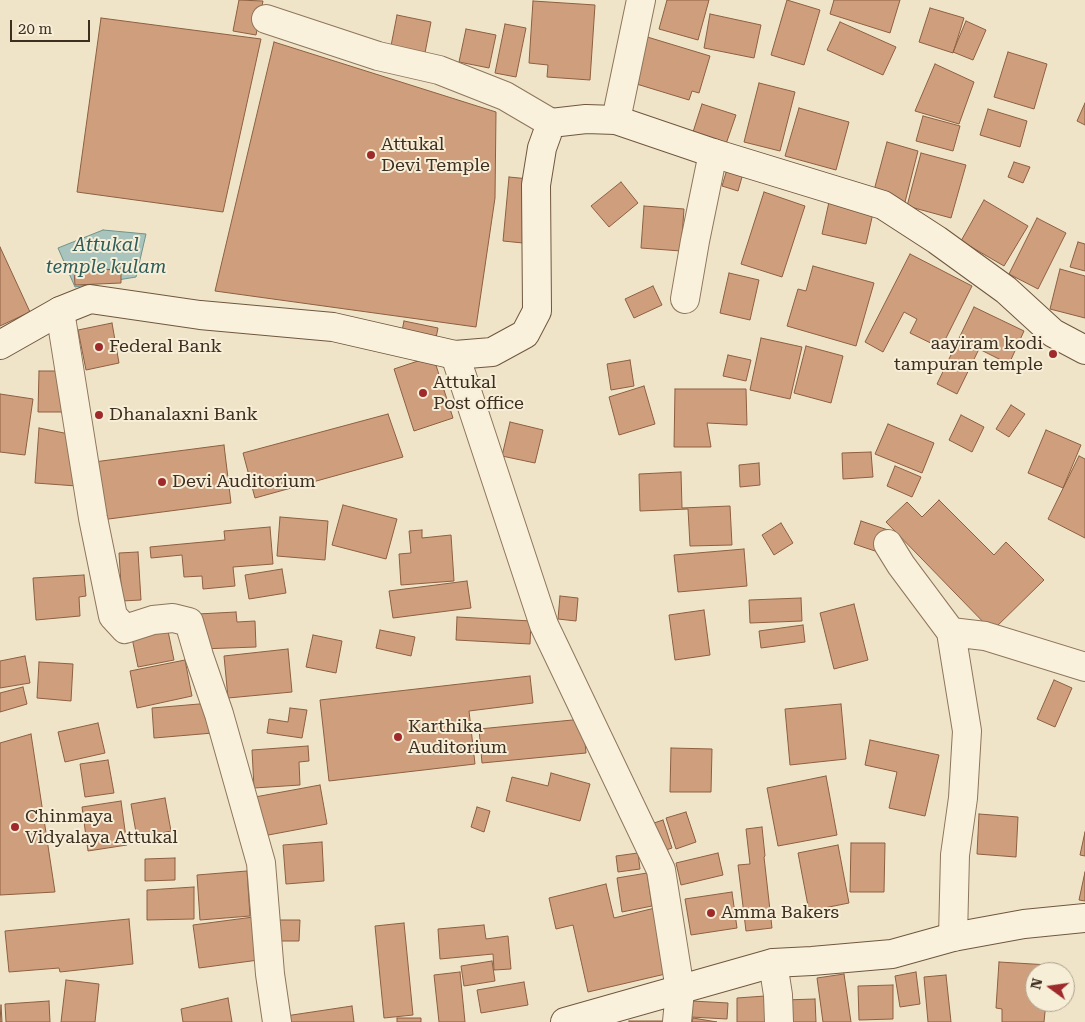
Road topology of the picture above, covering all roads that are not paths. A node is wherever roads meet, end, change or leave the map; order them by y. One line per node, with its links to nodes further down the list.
1 (640, 0): 3 (street)
2 (266, 19): 4 (street)
3 (616, 120): 4 (street); 5 (street)
4 (551, 123): 10 (street)
5 (713, 153): 6 (street); 9 (street)
6 (685, 299)
7 (60, 311): 8 (street); 10 (street); 18 (street)
8 (0, 345)
9 (1085, 350)
10 (454, 356): 17 (street)
11 (888, 544): 12 (street)
12 (951, 632): 13 (street); 15 (street)
13 (1085, 667)
14 (1085, 918): 15 (street)
15 (953, 937): 16 (street)
16 (773, 963): 17 (street); 21 (street)
17 (680, 990): 19 (street); 20 (street)
18 (277, 1022)
19 (565, 1022)
20 (677, 1022)
21 (779, 1022)

